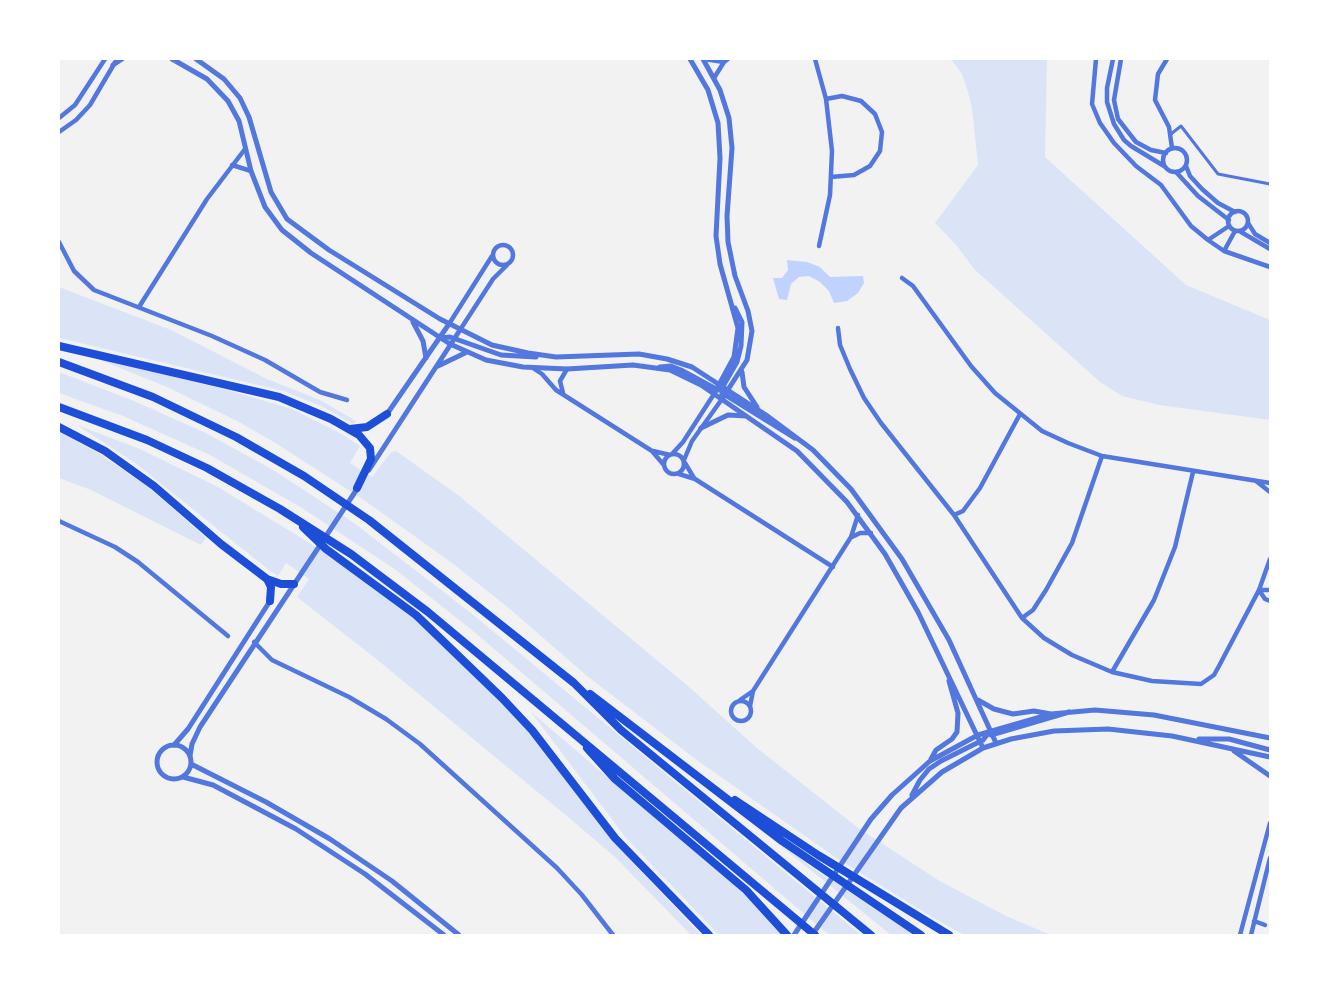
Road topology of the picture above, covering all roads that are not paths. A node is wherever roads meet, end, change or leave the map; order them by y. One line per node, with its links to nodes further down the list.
1 (105, 59): 17 (street)
2 (117, 59): 14 (street)
3 (122, 59): 14 (street)
4 (172, 59): 21 (street)
5 (196, 59): 46 (street)
6 (690, 59): 61 (street)
7 (704, 59): 13 (street); 15 (street)
8 (814, 59): 16 (street)
9 (1096, 59): 34 (street)
10 (1113, 59): 24 (street)
11 (1121, 59): 22 (street)
12 (1167, 59): 19 (street)
13 (726, 60): 15 (street)
14 (113, 65): 18 (street)
15 (714, 78): 60 (street)
16 (826, 99): 28 (street); 28 (street)
17 (59, 118)
18 (59, 132)
19 (1171, 134): 20 (street); 29 (street)
20 (1172, 148): 22 (street); 25 (street)
21 (245, 149): 23 (street); 26 (street)
22 (1166, 152): 24 (street)
23 (232, 166): 26 (street); 44 (street)
24 (1164, 166): 27 (street)
25 (1186, 166): 27 (street); 30 (street)
26 (251, 171): 45 (street)
27 (1176, 172): 31 (street)
28 (831, 177): 37 (street)
29 (1270, 184)
30 (1235, 212): 31 (street); 32 (street)
31 (1229, 223): 33 (street); 34 (street)
32 (1248, 223): 33 (street); 36 (street)
33 (1237, 231): 38 (street); 39 (street)
34 (1208, 240): 39 (street)
35 (59, 242): 44 (street)
36 (1270, 243)
37 (819, 246)
38 (1270, 249)
39 (1224, 251): 42 (street)
40 (492, 256): 41 (street); 41 (street); 46 (street)
41 (507, 265): 48 (street)
42 (1270, 267)
43 (902, 278): 67 (street)
44 (139, 307): 63 (street)
45 (409, 318): 49 (street); 55 (street)
46 (449, 324): 48 (street); 49 (street)
47 (838, 328): 85 (street)
48 (460, 330): 50 (street); 54 (street)
49 (440, 338): 50 (street); 51 (street); 55 (street)
50 (454, 338): 51 (street); 54 (street)
51 (450, 344): 53 (street); 57 (street)
52 (59, 346): 71 (highway)
53 (465, 353): 57 (street); 58 (street)
54 (542, 356): 61 (street)
55 (426, 359): 66 (street)
56 (59, 362): 104 (highway)
57 (435, 367): 83 (street)
58 (532, 368): 59 (street); 62 (street)
59 (567, 369): 61 (street); 62 (street)
60 (742, 370): 61 (street); 65 (street)
61 (721, 391): 65 (street); 68 (street); 70 (street); 72 (street); 74 (street)
62 (564, 394): 73 (street)
63 (347, 400)
64 (59, 407): 87 (highway)
65 (758, 410): 72 (street)
66 (387, 414): 71 (highway)
67 (1020, 414): 75 (street); 85 (street)
68 (751, 418): 70 (street); 86 (street)
69 (59, 427): 93 (highway)
70 (701, 428): 76 (street)
71 (350, 429): 83 (highway)
72 (800, 440): 106 (street)
73 (652, 451): 74 (street); 77 (street)
74 (671, 454): 76 (street); 77 (street)
75 (1102, 456): 78 (street); 99 (street)
76 (684, 461): 79 (street); 80 (street)
77 (664, 464): 79 (street)
78 (1193, 472): 81 (street); 102 (street)
79 (679, 474): 80 (street)
80 (695, 479): 92 (street)
81 (1253, 479): 82 (street); 84 (street)
82 (1270, 482)
83 (357, 488): 94 (street)
84 (1270, 492)
85 (954, 515): 99 (street)
86 (858, 516): 89 (street); 90 (street)
87 (297, 520): 113 (highway); 137 (highway)
88 (59, 521): 100 (street)
89 (871, 533): 90 (street); 103 (street)
90 (850, 537): 92 (street)
91 (1270, 559): 95 (street)
92 (833, 567): 105 (street)
93 (267, 579): 94 (highway); 97 (highway)
94 (294, 584): 101 (street)
95 (1259, 590): 96 (street); 98 (street); 102 (street)
96 (1270, 590)
97 (270, 601): 118 (street)
98 (1270, 601)
99 (1022, 618): 102 (street)
100 (228, 636)
101 (254, 642): 122 (street); 136 (street)
102 (1112, 672)
103 (949, 678): 112 (street); 124 (street)
104 (574, 683): 128 (highway); 141 (highway)
105 (753, 691): 107 (street); 108 (street)
106 (977, 699): 110 (street); 111 (street)
107 (738, 701): 108 (street); 108 (street)
108 (750, 706)
109 (1072, 711): 110 (street); 111 (street); 114 (street)
110 (1051, 714): 111 (street)
111 (991, 732): 112 (street); 116 (street); 117 (street); 119 (street)
112 (978, 735): 116 (street); 124 (street)
113 (578, 736): 138 (highway); 140 (highway)
114 (1268, 736)
115 (1193, 740): 117 (street); 120 (street); 121 (street)
116 (980, 741): 119 (street); 129 (street)
117 (996, 743): 119 (street)
118 (174, 745): 122 (street); 127 (street)
119 (983, 748): 129 (street)
120 (1229, 748): 123 (street); 126 (street)
121 (1270, 750)
122 (190, 756): 125 (street)
123 (1270, 757)
124 (930, 761): 139 (street)
125 (191, 764): 127 (street); 135 (street)
126 (1270, 776)
127 (183, 777): 134 (street)
128 (706, 782): 142 (highway); 143 (highway)
129 (911, 798): 140 (street)
130 (1270, 823): 144 (street)
131 (1270, 858): 132 (street)
132 (1254, 921): 133 (street); 145 (street)
133 (1265, 925)
134 (444, 935)
135 (459, 935)
136 (613, 935)
137 (710, 935)
138 (787, 935)
139 (794, 935)
140 (813, 935)
141 (871, 935)
142 (921, 935)
143 (949, 935)
144 (1240, 935)
145 (1251, 935)

